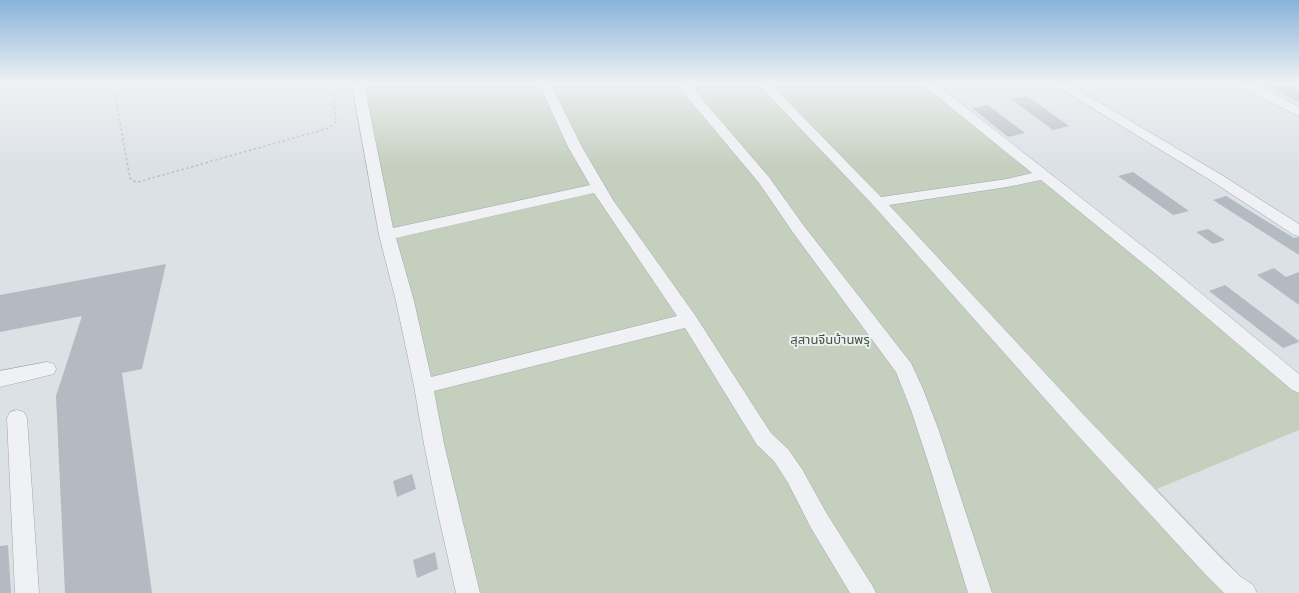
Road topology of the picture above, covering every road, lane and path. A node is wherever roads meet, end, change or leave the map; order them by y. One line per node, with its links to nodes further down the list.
1 (118, 112): 2 (path)
2 (335, 112)
3 (363, 112): 13 (street)
4 (558, 112): 10 (street)
5 (706, 112): 23 (street)
6 (791, 112): 11 (street)
7 (963, 112): 9 (street)
8 (1105, 112): 12 (street)
9 (1043, 174): 11 (street); 17 (street)
10 (598, 188): 13 (street); 14 (street)
11 (878, 202): 24 (street)
12 (1299, 231)
13 (387, 235): 18 (street)
14 (689, 320): 18 (street); 22 (street)
15 (47, 369): 16 (street)
16 (0, 378)
17 (1299, 385)
18 (424, 386): 21 (street)
19 (17, 418): 20 (street)
20 (27, 593)
21 (468, 593)
22 (864, 593)
23 (980, 593)
24 (1245, 593)

